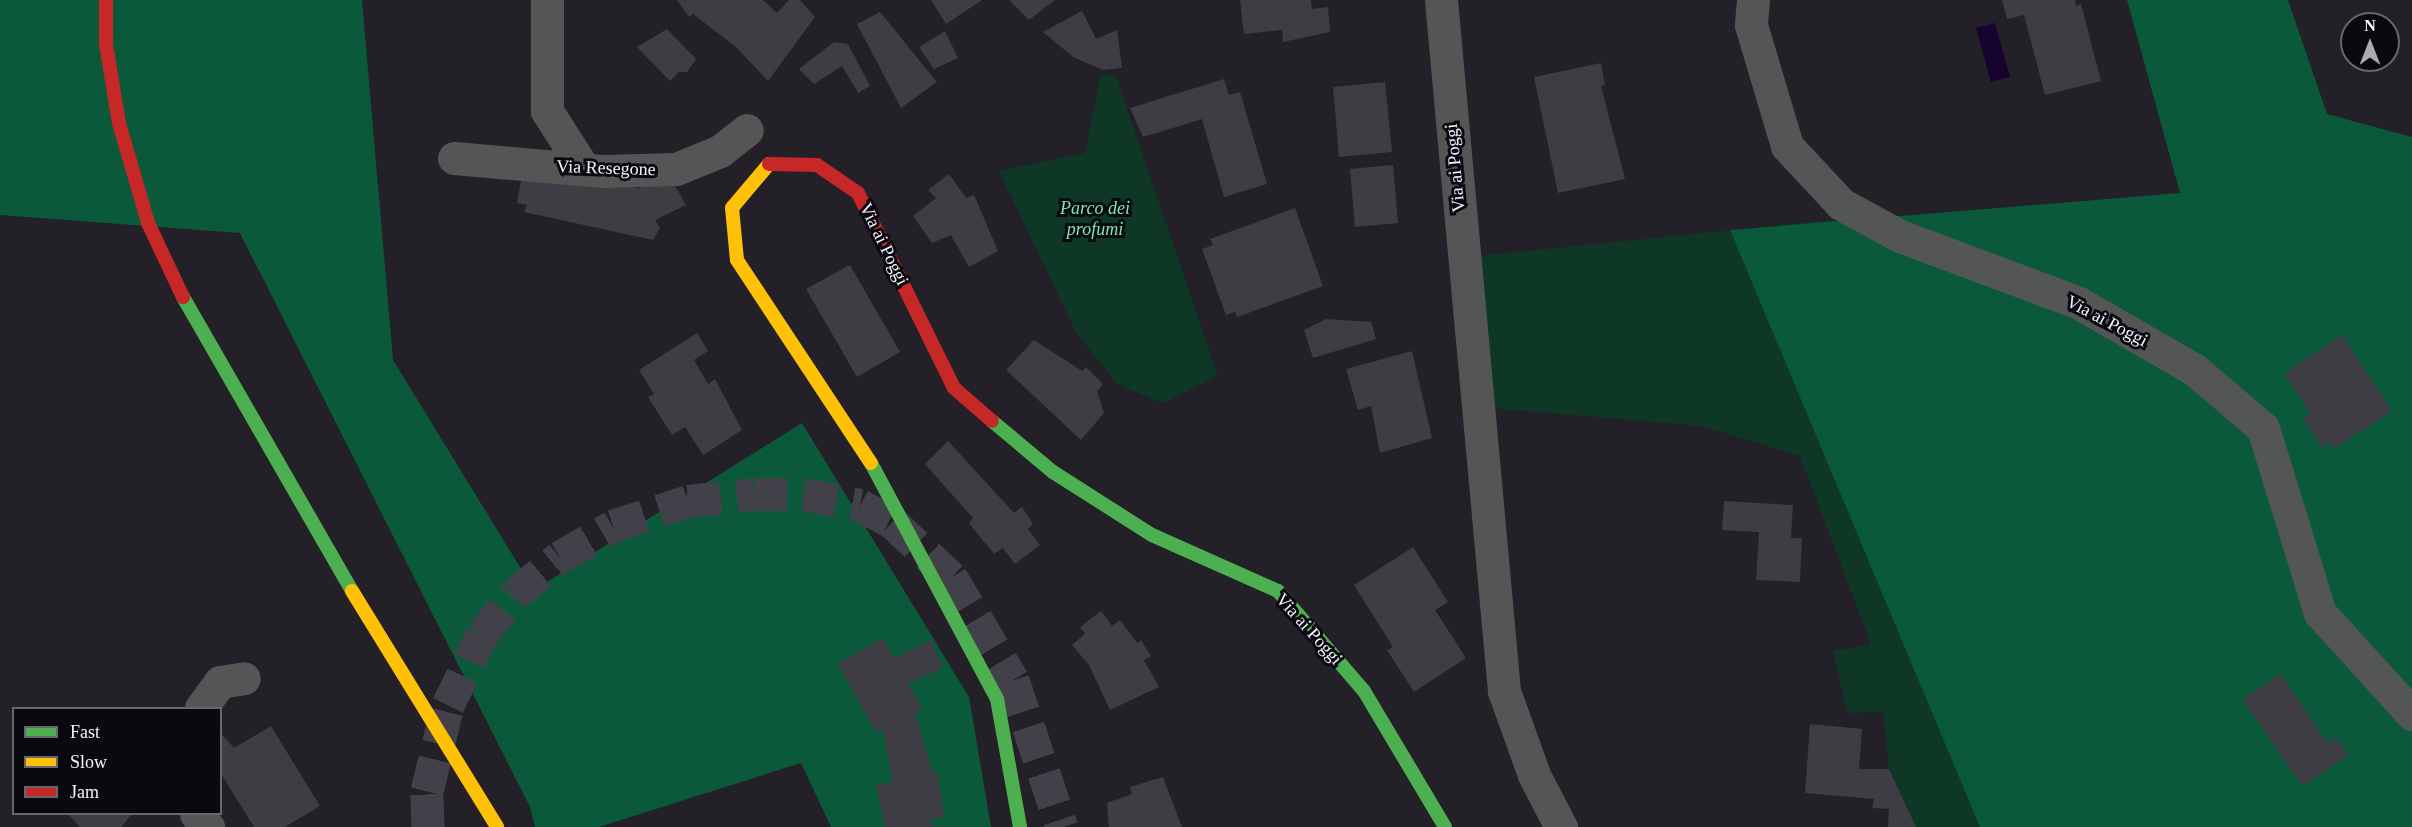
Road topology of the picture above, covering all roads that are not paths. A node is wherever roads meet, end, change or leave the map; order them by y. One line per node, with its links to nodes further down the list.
1 (106, 0): 15 (main road)
2 (547, 0): 8 (street)
3 (1441, 0): 18 (street, Via ai Poggi)
4 (1753, 0): 12 (street, Via ai Poggi)
5 (747, 130): 6 (street, Via Resegone)
6 (720, 151): 8 (street, Via Resegone); 9 (street)
7 (454, 158): 8 (street, Via Resegone)
8 (584, 169)
9 (752, 182): 16 (main road, Via ai Poggi); 17 (main road, Via ai Poggi)
10 (244, 678): 11 (street)
11 (202, 707)
12 (2412, 714)
13 (198, 815): 14 (street)
14 (208, 827)
15 (497, 827)
16 (1020, 827)
17 (1445, 827)
18 (1561, 827)

